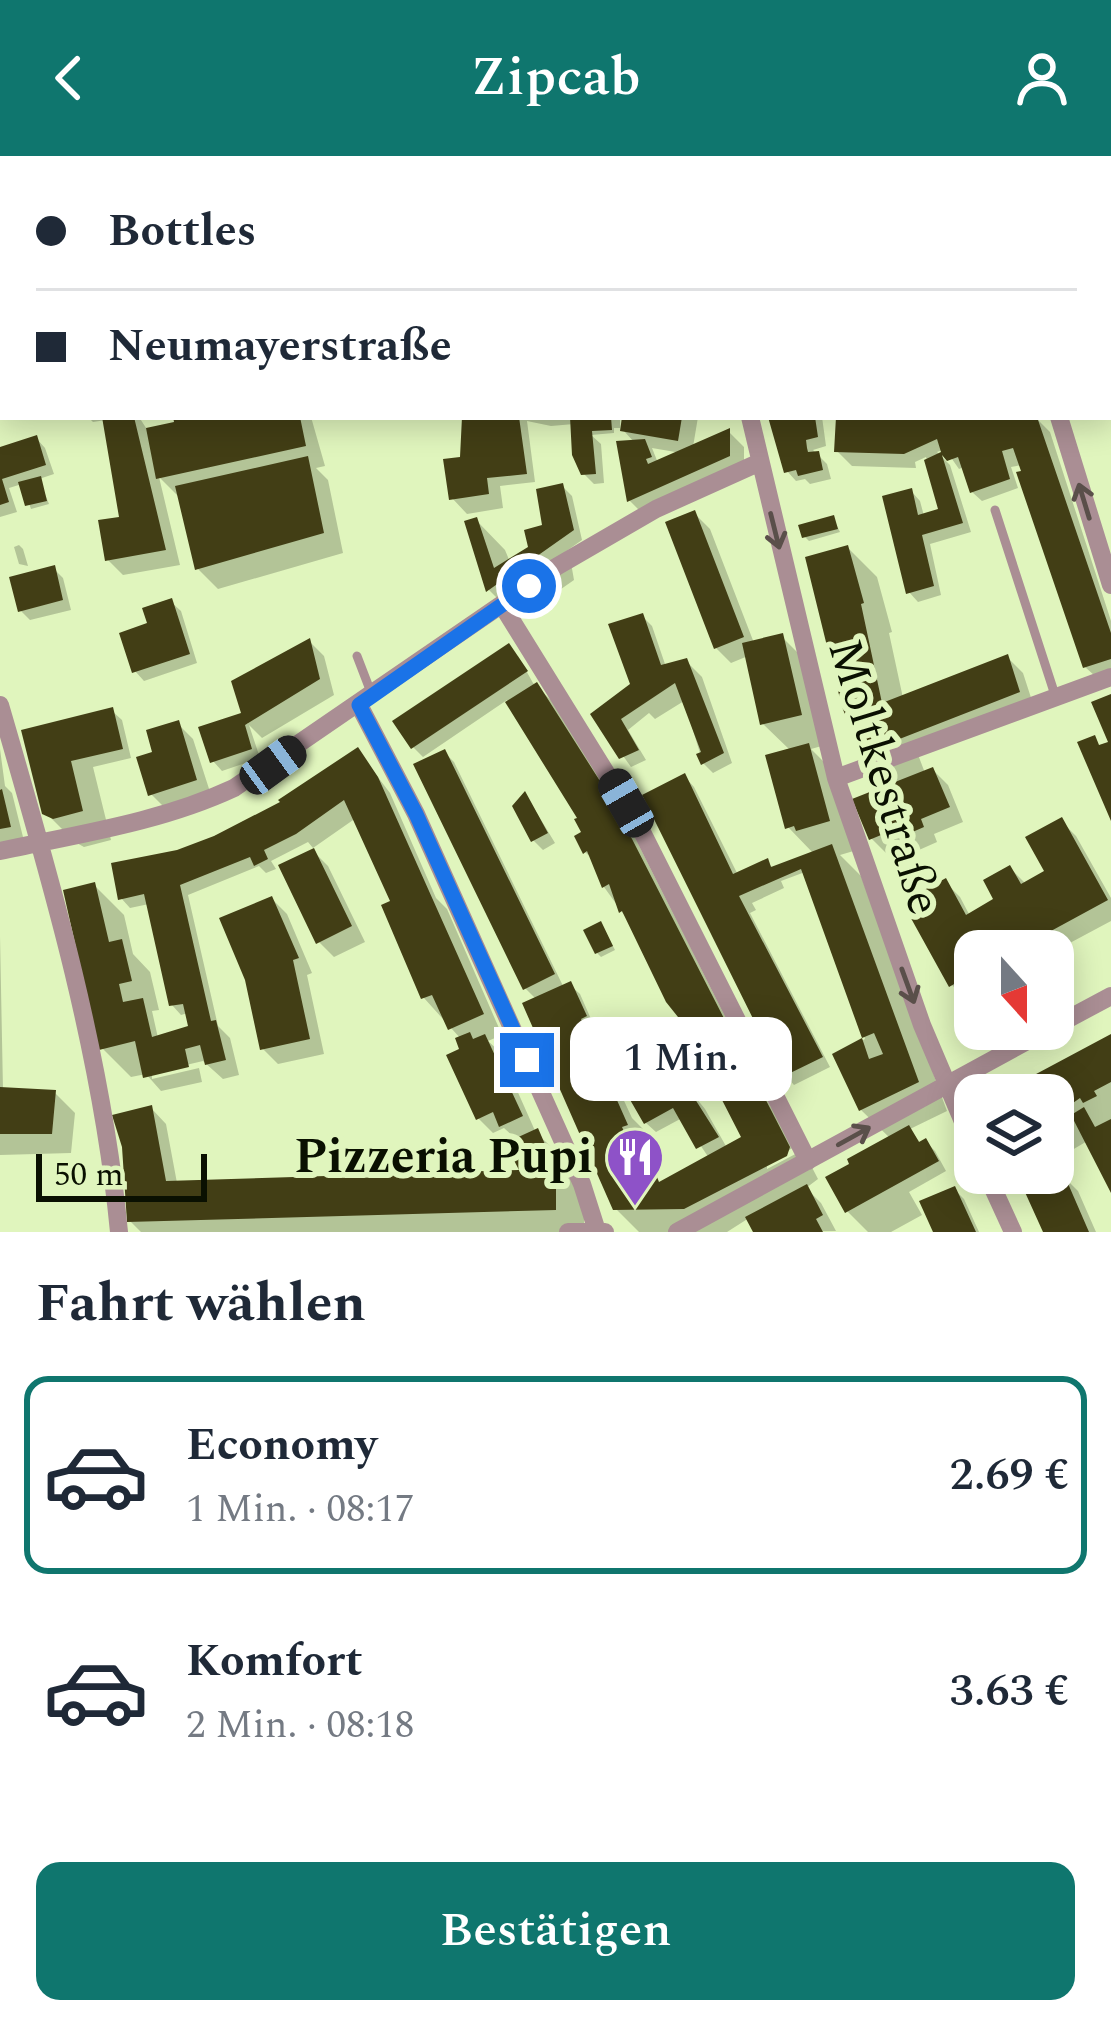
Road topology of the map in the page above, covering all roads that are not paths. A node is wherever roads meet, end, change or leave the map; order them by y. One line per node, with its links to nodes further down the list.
1 (751, 420): 3 (street, Moltkestraße)
2 (1060, 420): 5 (street, one-way to 2)
3 (758, 464): 6 (street); 12 (street, Moltkestraße, one-way to 12)
4 (995, 510): 9 (lane)
5 (1111, 585)
6 (502, 605): 10 (street); 20 (street)
7 (357, 656): 10 (lane)
8 (1111, 677): 9 (street)
9 (1056, 698): 12 (street)
10 (366, 700): 13 (street); 22 (street)
11 (0, 705): 13 (street)
12 (836, 778): 18 (street, Moltkestraße, one-way to 18)
13 (40, 842): 14 (street); 23 (street)
14 (0, 851)
15 (1111, 996): 16 (street)
16 (1074, 1016)
17 (1010, 1050): 18 (street)
18 (946, 1085): 19 (street, Moltkestraße); 20 (street, one-way to 18)
19 (954, 1103)
20 (808, 1161): 26 (street)
21 (995, 1194): 27 (street)
22 (597, 1231): 24 (street); 25 (street)
23 (119, 1232)
24 (568, 1232)
25 (608, 1232)
26 (677, 1232)
27 (1012, 1232)

